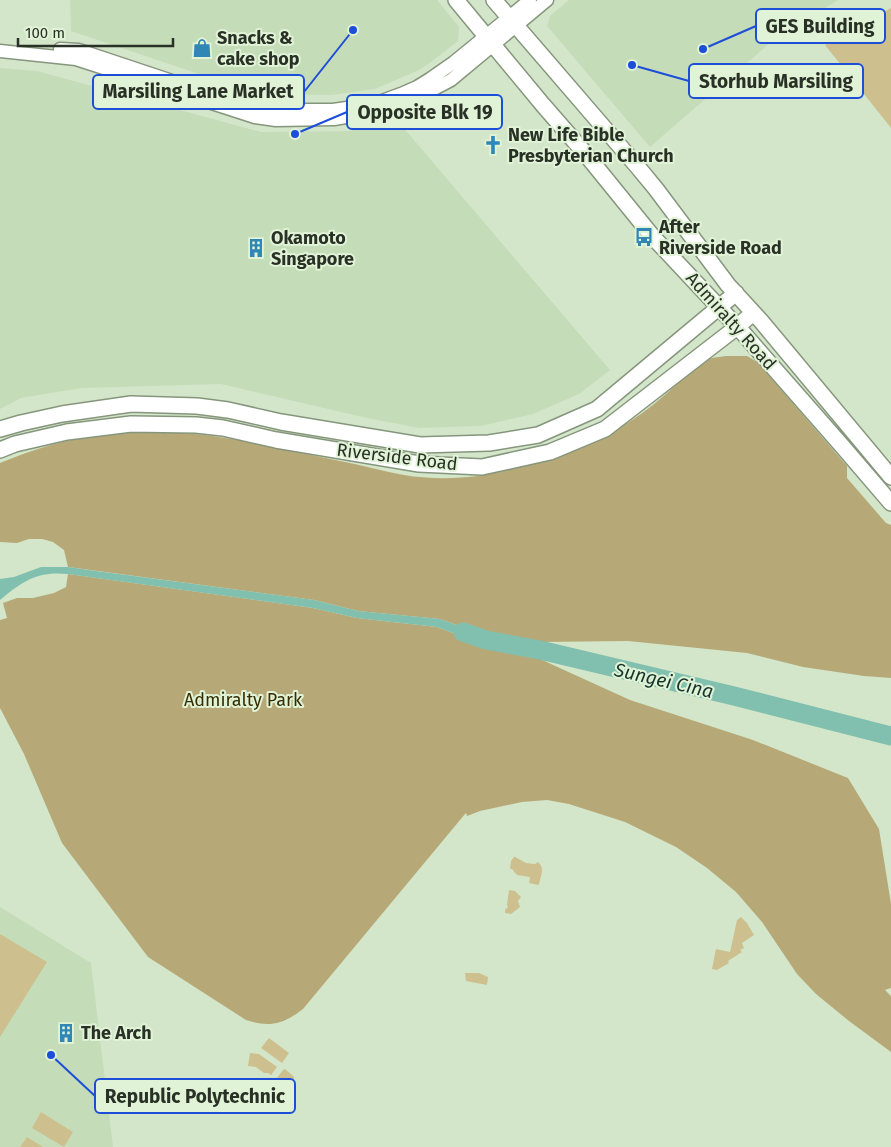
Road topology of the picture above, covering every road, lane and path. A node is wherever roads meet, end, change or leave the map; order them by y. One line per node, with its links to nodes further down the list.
1 (456, 0): 6 (main road, Admiralty Road)
2 (494, 0): 5 (main road, Admiralty Road)
3 (530, 0): 5 (street)
4 (547, 0): 5 (street)
5 (512, 21): 6 (street); 10 (main road, Admiralty Road)
6 (489, 40): 9 (street); 11 (main road, Admiralty Road)
7 (0, 43): 9 (street)
8 (0, 52): 9 (street)
9 (216, 100)
10 (736, 293): 11 (main road, Riverside Road); 12 (main road, Admiralty Road)
11 (720, 307): 13 (main road, Admiralty Road); 14 (main road, Riverside Road)
12 (753, 313): 13 (main road, Riverside Road); 16 (main road, Admiralty Road)
13 (738, 327): 15 (main road, Riverside Road); 17 (main road, Admiralty Road)
14 (0, 429)
15 (0, 450)
16 (891, 477)
17 (891, 503)

